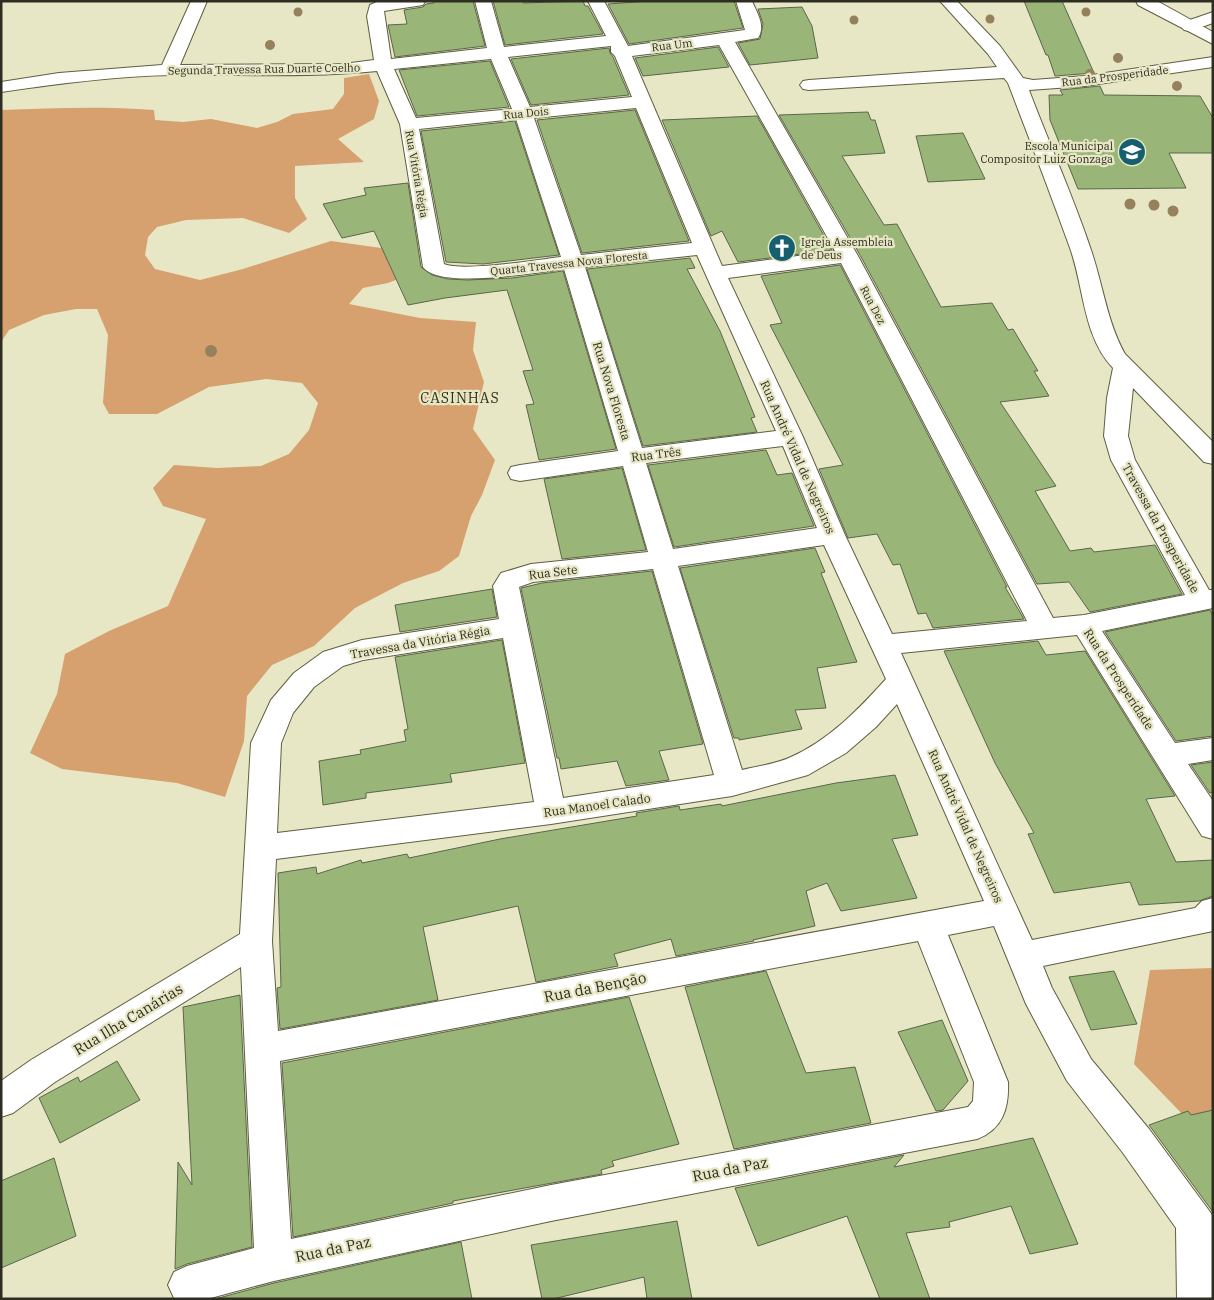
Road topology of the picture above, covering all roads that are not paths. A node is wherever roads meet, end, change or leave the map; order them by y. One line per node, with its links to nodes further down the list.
1 (199, 1): 16 (street)
2 (417, 1): 15 (street, Rua Vitória Régia)
3 (484, 1): 13 (street, Rua Nova Floresta)
4 (596, 1): 12 (street, Rua André Vidal de Negreiros)
5 (744, 1): 10 (street)
6 (948, 1): 17 (street)
7 (1144, 1): 9 (street)
8 (1213, 17): 9 (street)
9 (1190, 26): 11 (street)
10 (724, 39): 12 (street, Rua Um); 24 (street, Rua Dez)
11 (1213, 40)
12 (618, 46): 13 (street, Segunda Travessa Rua Duarte Coelho); 20 (street, Rua André Vidal de Negreiros)
13 (497, 52): 15 (street, Segunda Travessa Rua Duarte Coelho); 21 (street, Rua Nova Floresta)
14 (1213, 62): 17 (street, Rua da Prosperidade)
15 (383, 64): 16 (street, Segunda Travessa Rua Duarte Coelho); 22 (street, Rua Vitória Régia)
16 (169, 70): 19 (street, Segunda Travessa Rua Duarte Coelho)
17 (1013, 78): 18 (street, Rua da Prosperidade); 28 (street)
18 (809, 85)
19 (1, 88)
20 (642, 102): 21 (street, Rua Dois); 23 (street, Rua André Vidal de Negreiros)
21 (523, 113): 22 (street, Rua Dois); 25 (street, Rua Nova Floresta)
22 (409, 124): 26 (street, Rua Vitória Régia)
23 (706, 248): 25 (street, Quarta Travessa Nova Floresta); 27 (street, Rua André Vidal de Negreiros)
24 (848, 256): 27 (street); 38 (street, Rua Dez)
25 (574, 264): 26 (street, Quarta Travessa Nova Floresta); 31 (street, Rua Nova Floresta)
26 (434, 267)
27 (715, 273): 29 (street, Rua André Vidal de Negreiros)
28 (1125, 367): 30 (street); 35 (street, Travessa da Prosperidade)
29 (791, 437): 31 (street, Rua Três); 33 (street, Rua André Vidal de Negreiros)
30 (1213, 456)
31 (632, 457): 32 (street, Rua Três); 34 (street, Rua Nova Floresta)
32 (520, 473)
33 (832, 535): 34 (street, Rua Sete); 39 (street, Rua André Vidal de Negreiros)
34 (664, 559): 37 (street, Rua Sete); 43 (street, Rua Nova Floresta)
35 (1207, 600): 36 (street)
36 (1084, 625): 38 (street, Rua da Prosperidade); 42 (street, Rua da Prosperidade)
37 (512, 627): 44 (street, Rua Sete); 46 (street, Travessa da Vitória Régia)
38 (1045, 629): 39 (street, Rua da Prosperidade)
39 (884, 645): 40 (street, Rua André Vidal de Negreiros)
40 (900, 682): 43 (street, Rua Manoel Calado); 47 (street, Rua André Vidal de Negreiros)
41 (1213, 749): 42 (street)
42 (1168, 755): 45 (street, Rua da Prosperidade)
43 (732, 784): 44 (street, Rua Manoel Calado)
44 (550, 812): 46 (street, Rua Manoel Calado)
45 (1213, 827)
46 (261, 848): 50 (street)
47 (1004, 911): 49 (street, Rua André Vidal de Negreiros); 51 (street, Rua André Vidal de Negreiros)
48 (1213, 911): 51 (street)
49 (928, 925): 52 (street, Rua da Benção); 55 (street, Rua da Paz)
50 (256, 941): 52 (street); 53 (street, Rua Ilha Canárias)
51 (1023, 956): 54 (street, Rua André Vidal de Negreiros)
52 (262, 1049): 55 (street)
53 (1, 1101)
54 (1203, 1234): 57 (street)
55 (274, 1262): 56 (street, Rua da Paz)
56 (187, 1285)
57 (1196, 1299)

